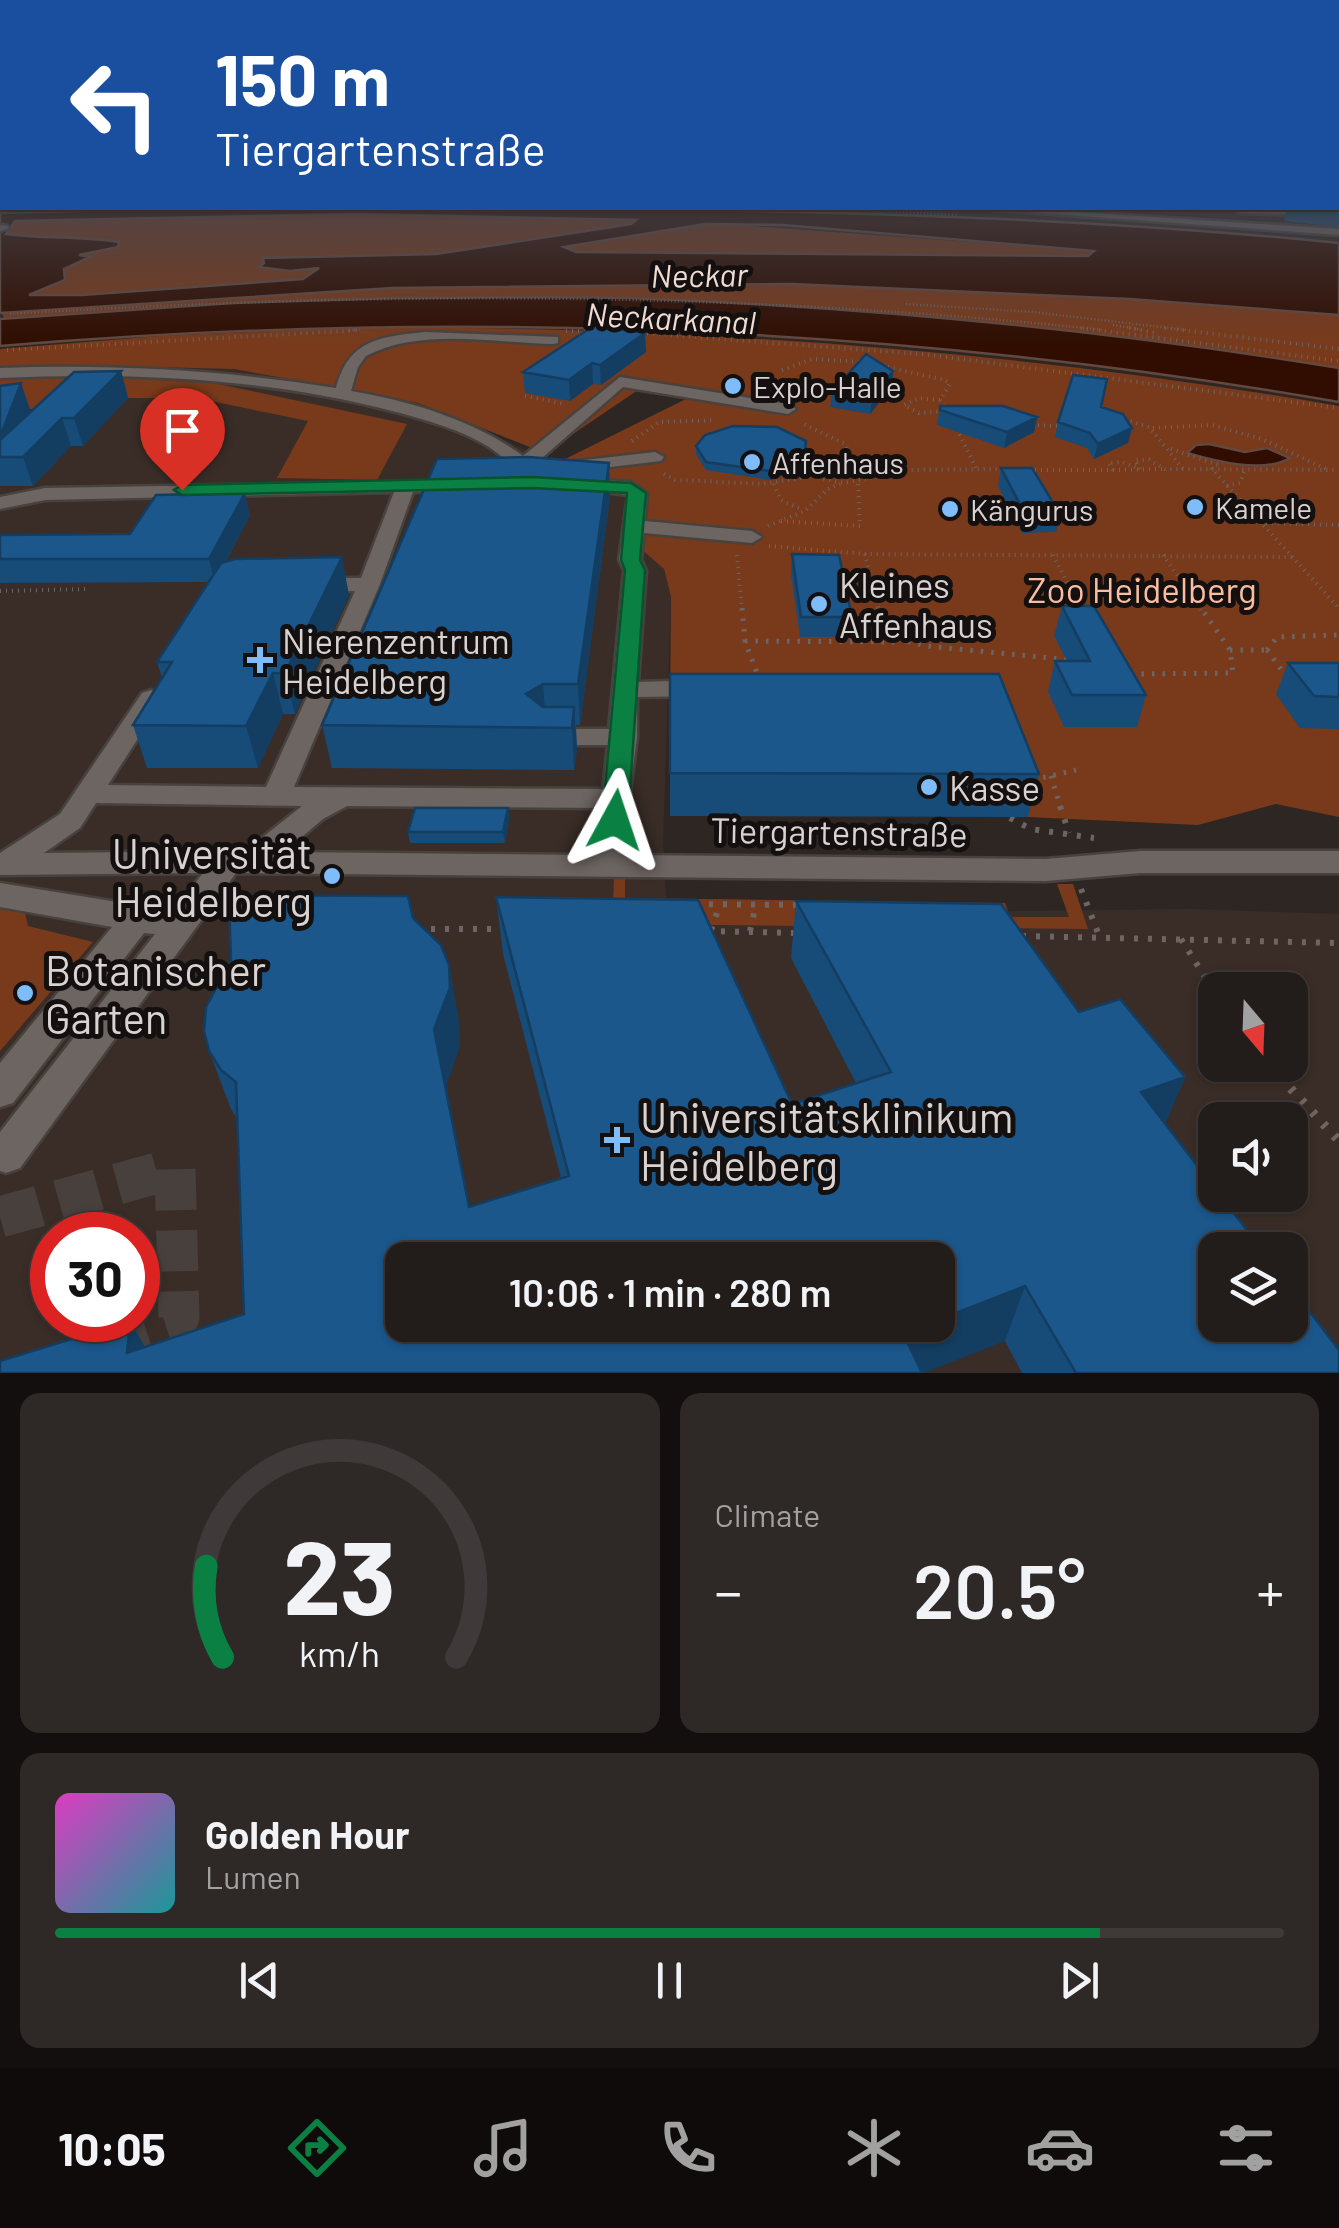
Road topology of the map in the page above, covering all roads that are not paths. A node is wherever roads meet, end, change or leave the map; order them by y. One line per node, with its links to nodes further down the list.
1 (1128, 218): 2 (street)
2 (1339, 232)
3 (552, 335): 5 (street)
4 (0, 374): 5 (street)
5 (342, 395): 8 (street)
6 (788, 414): 8 (street)
7 (655, 457): 8 (street)
8 (536, 478): 12 (street)
9 (478, 484): 10 (street)
10 (406, 486): 11 (street); 14 (street)
11 (0, 503)
12 (634, 526): 13 (street); 18 (street)
13 (749, 540)
14 (369, 584): 15 (street); 22 (street)
15 (296, 585)
16 (168, 673): 21 (street)
17 (763, 689): 18 (street)
18 (625, 690): 20 (street)
19 (546, 736): 20 (street)
20 (624, 737): 24 (street)
21 (88, 794): 22 (street); 28 (street)
22 (277, 794): 23 (street)
23 (342, 797): 24 (street); 25 (street)
24 (616, 799): 27 (street)
25 (240, 862): 27 (street, Tiergartenstraße); 28 (street, Tiergartenstraße); 30 (street)
26 (1339, 862): 27 (street, Tiergartenstraße)
27 (606, 865)
28 (2, 874): 29 (street)
29 (136, 920): 30 (street); 31 (street)
30 (180, 924): 32 (street)
31 (0, 1091)
32 (6, 1155)

